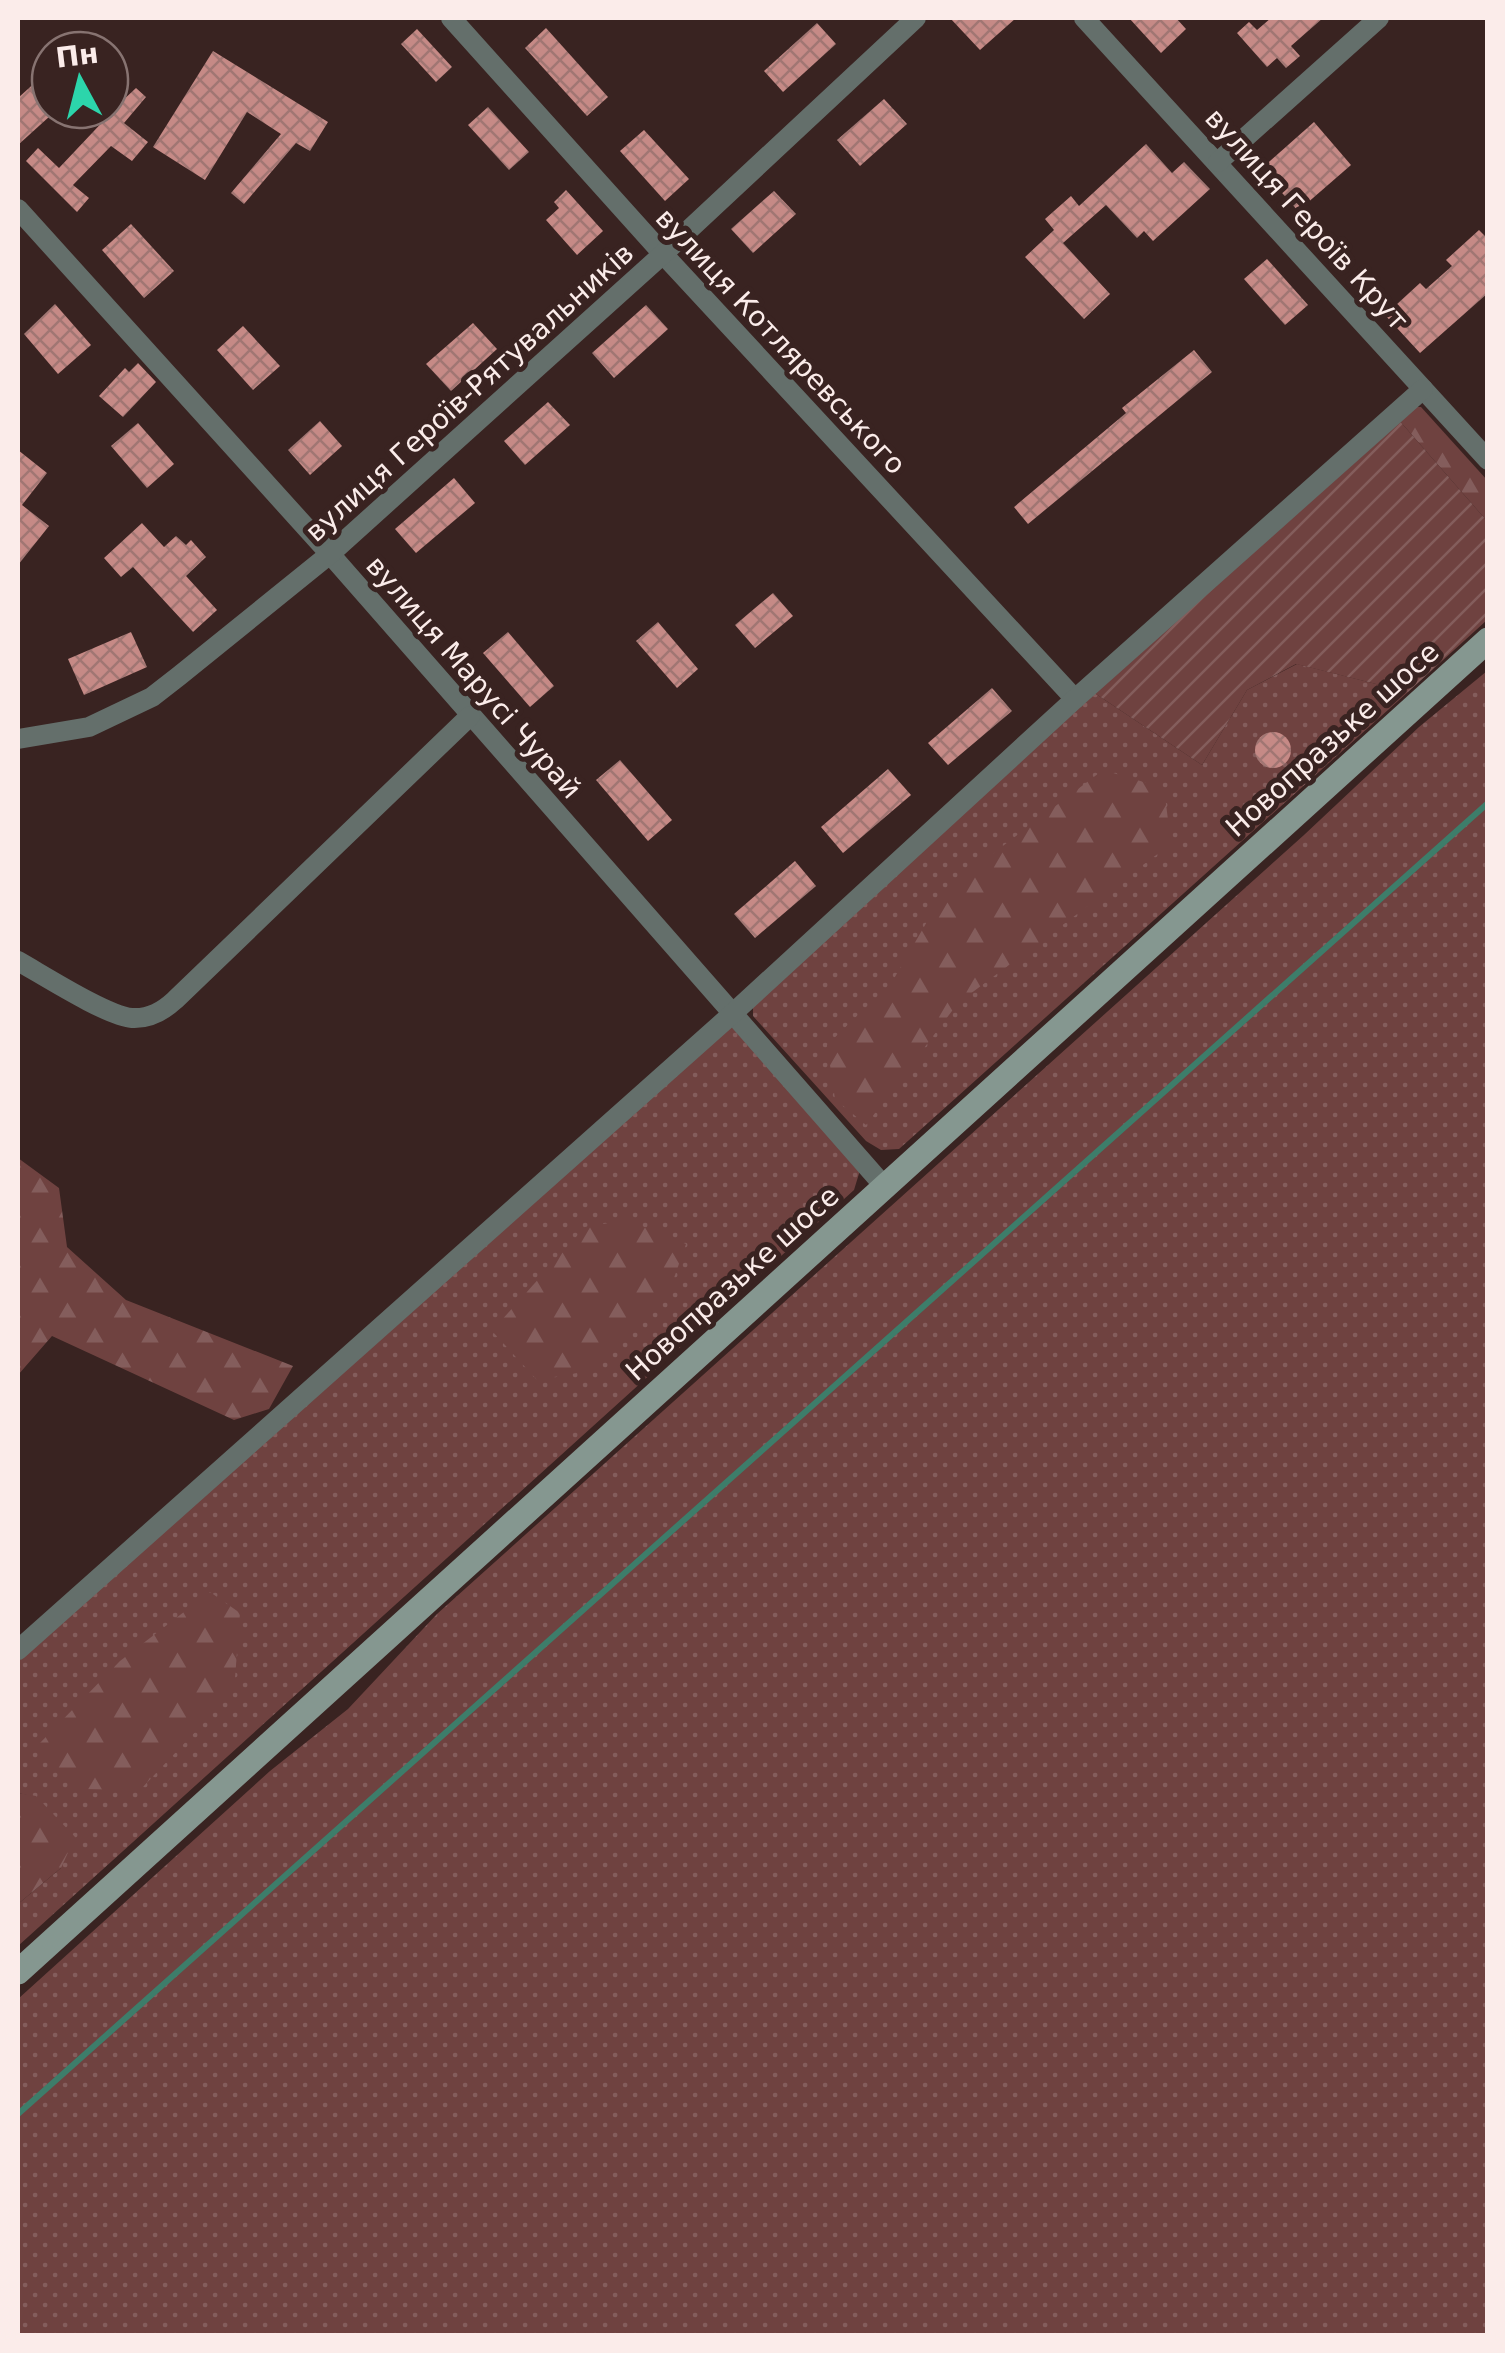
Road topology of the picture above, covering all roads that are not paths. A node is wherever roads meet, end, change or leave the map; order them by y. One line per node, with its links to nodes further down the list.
1 (451, 18): 7 (street, вулиця Котляревського)
2 (916, 18): 7 (street, вулиця Героїв-Рятувальників)
3 (1084, 18): 5 (street, вулиця Героїв Крут)
4 (1379, 18): 5 (street)
5 (1218, 162): 8 (street, вулиця Героїв Крут)
6 (18, 209): 10 (street, вулиця Марусі Чурай)
7 (663, 254): 10 (street, вулиця Героїв-Рятувальників); 12 (street, вулиця Котляревського)
8 (1423, 388): 9 (street, вулиця Героїв Крут); 12 (street)
9 (1488, 460)
10 (330, 554): 13 (street, вулиця Марусі Чурай); 14 (street, вулиця Героїв-Рятувальників)
11 (1488, 640): 17 (main road, Новопразьке шосе)
12 (1075, 699): 16 (street)
13 (470, 716): 15 (street); 16 (street, вулиця Марусі Чурай)
14 (18, 739)
15 (18, 961)
16 (732, 1015): 17 (street, вулиця Марусі Чурай); 18 (street)
17 (884, 1186): 19 (main road, Новопразьке шосе)
18 (18, 1650)
19 (18, 1972)

